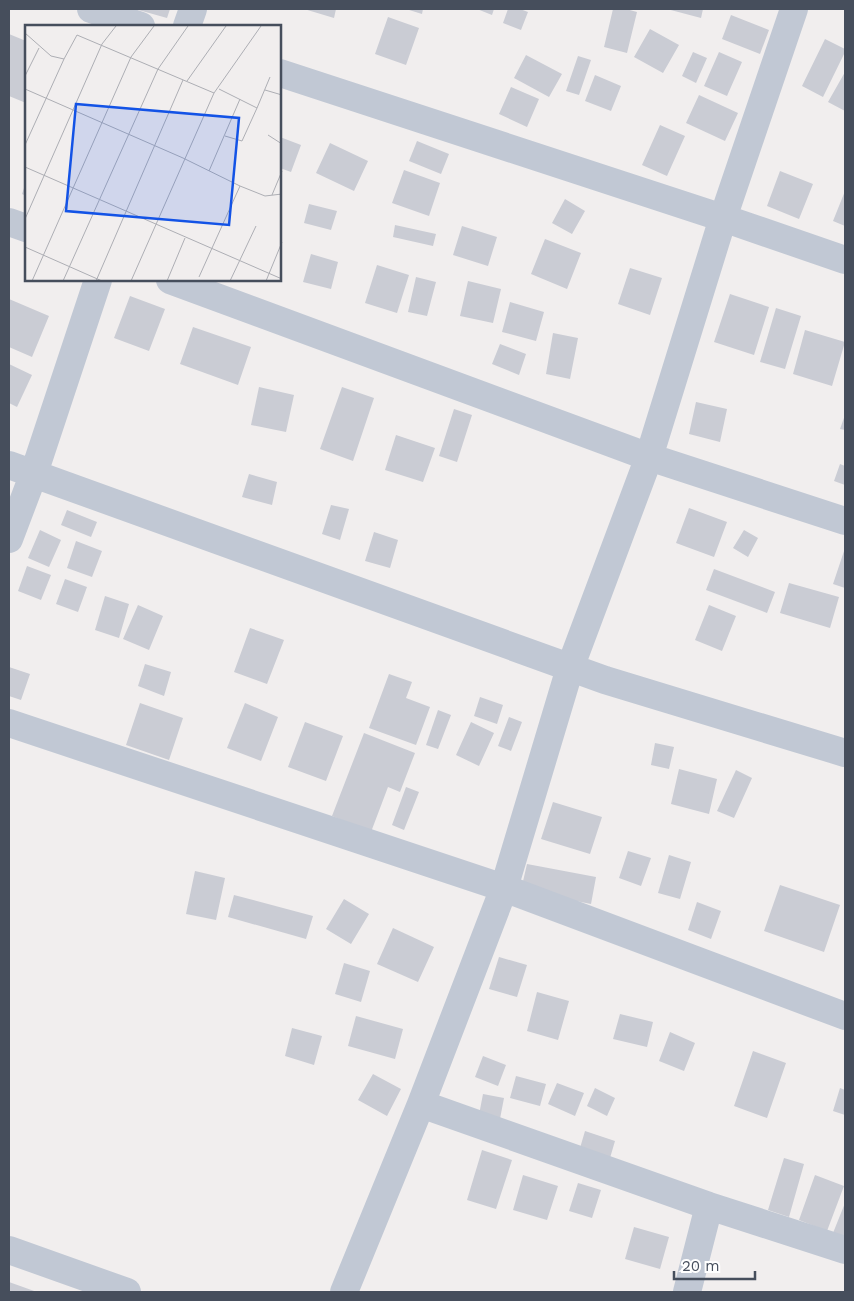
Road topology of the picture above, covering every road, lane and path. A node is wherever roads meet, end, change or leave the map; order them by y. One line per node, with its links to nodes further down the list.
1 (91, 9): 4 (street)
2 (193, 9): 5 (street)
3 (794, 9): 7 (street)
4 (138, 25)
5 (187, 25)
6 (281, 72): 7 (street)
7 (723, 218): 10 (street); 13 (street)
8 (9, 222): 9 (street)
9 (25, 228)
10 (845, 260)
11 (98, 281): 14 (street)
12 (173, 281): 13 (street)
13 (649, 457): 15 (street); 17 (street)
14 (21, 469): 16 (street); 17 (street)
15 (845, 521)
16 (9, 539)
17 (570, 668): 19 (street); 20 (street)
18 (9, 723): 20 (street)
19 (845, 753)
20 (504, 888): 21 (street); 22 (street)
21 (845, 1016)
22 (421, 1104): 23 (street); 27 (street)
23 (708, 1206): 25 (street); 28 (street)
24 (9, 1250): 26 (street)
25 (845, 1250)
26 (127, 1292)
27 (344, 1292)
28 (687, 1292)

